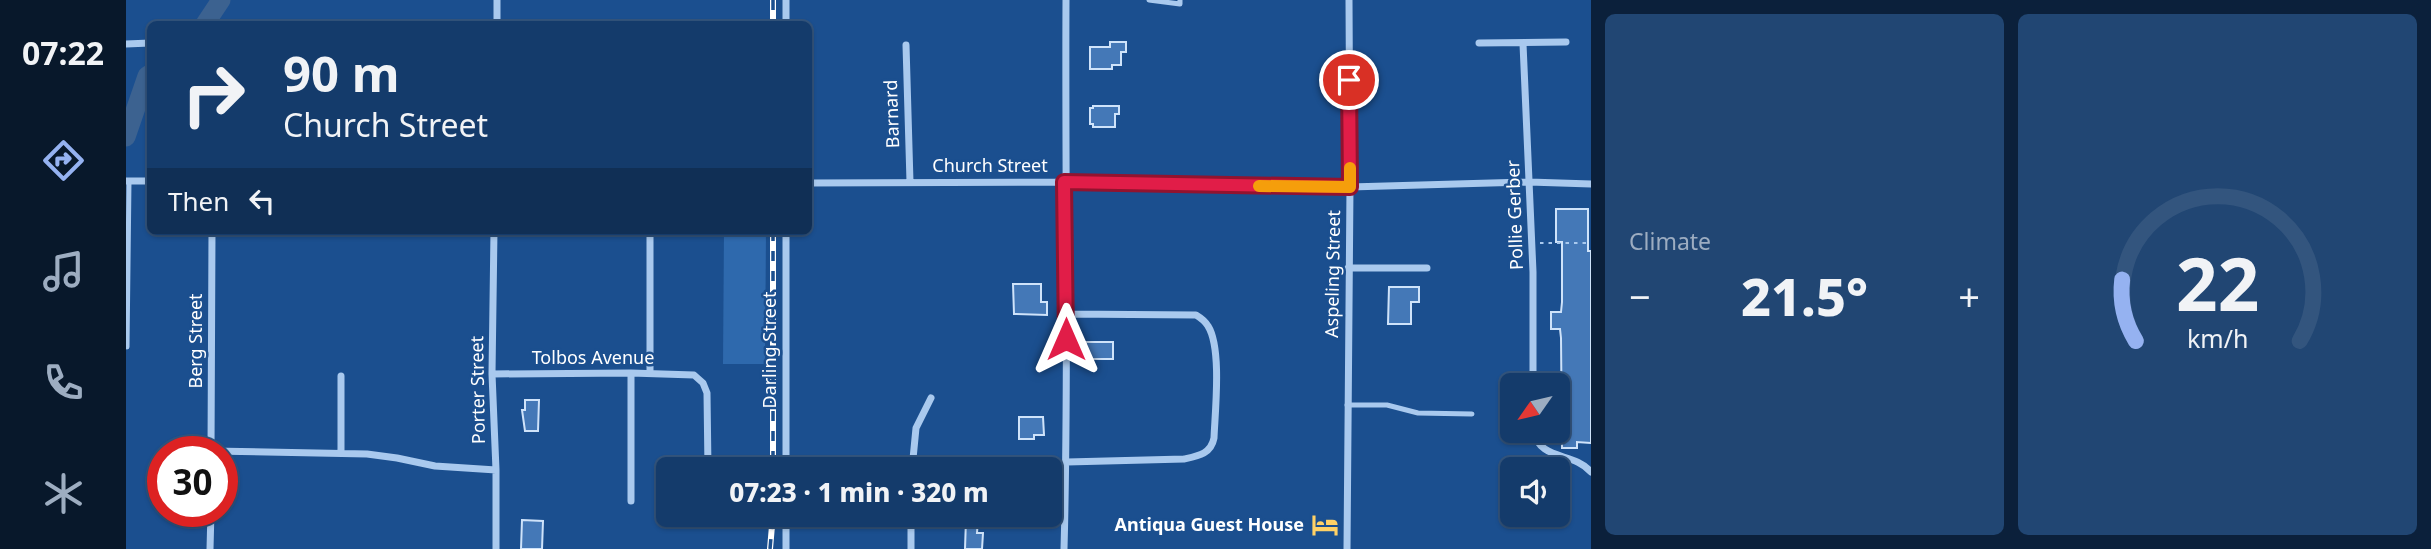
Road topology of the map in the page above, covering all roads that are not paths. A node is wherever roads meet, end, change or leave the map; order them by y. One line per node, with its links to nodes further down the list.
1 (497, 0): 7 (street)
2 (786, 0): 8 (street)
3 (1066, 0): 18 (street)
4 (1149, 0): 5 (lane)
5 (1180, 0)
6 (1349, 0): 22 (street, Aspeling Street)
7 (497, 21)
8 (786, 21)
9 (1566, 42): 13 (street)
10 (147, 43): 12 (street)
11 (1479, 43): 13 (street)
12 (126, 44)
13 (1523, 44): 19 (street, Pollie Gerber)
14 (906, 45): 17 (street, Barnard)
15 (127, 181): 16 (street); 30 (lane)
16 (147, 181)
17 (910, 182): 18 (street, Church Street); 20 (street, Church Street)
18 (1064, 182): 22 (street, Church Street); 29 (street)
19 (1530, 182): 21 (street, Church Street); 22 (street, Church Street); 33 (street, Pollie Gerber)
20 (812, 183)
21 (1591, 184)
22 (1350, 187): 27 (street, Aspeling Street)
23 (212, 235): 39 (street, Berg Street)
24 (494, 235): 34 (street, Porter Street)
25 (650, 235): 32 (street)
26 (786, 235): 44 (street, Darling Street)
27 (1348, 268): 28 (street); 37 (street, Aspeling Street)
28 (1427, 268)
29 (1066, 314): 46 (street); 46 (street)
30 (127, 347)
31 (631, 373): 32 (street, Tolbos Avenue); 34 (street, Tolbos Avenue); 49 (street)
32 (650, 373): 43 (street, Tolbos Avenue)
33 (1533, 373)
34 (492, 374): 47 (street, Porter Street)
35 (341, 376): 42 (street)
36 (931, 398): 45 (street)
37 (1347, 405): 38 (lane); 58 (street, Aspeling Street)
38 (1472, 414)
39 (211, 436)
40 (1538, 443): 48 (street)
41 (238, 451): 42 (street)
42 (341, 453): 47 (street)
43 (708, 457)
44 (786, 457)
45 (913, 457)
46 (1067, 462): 57 (street)
47 (496, 470): 54 (street, Porter Street)
48 (1591, 472)
49 (631, 501)
50 (211, 527): 53 (street)
51 (786, 527): 55 (street)
52 (911, 527): 56 (street)
53 (210, 549)
54 (496, 549)
55 (786, 549)
56 (911, 549)
57 (1064, 549)
58 (1346, 549)

